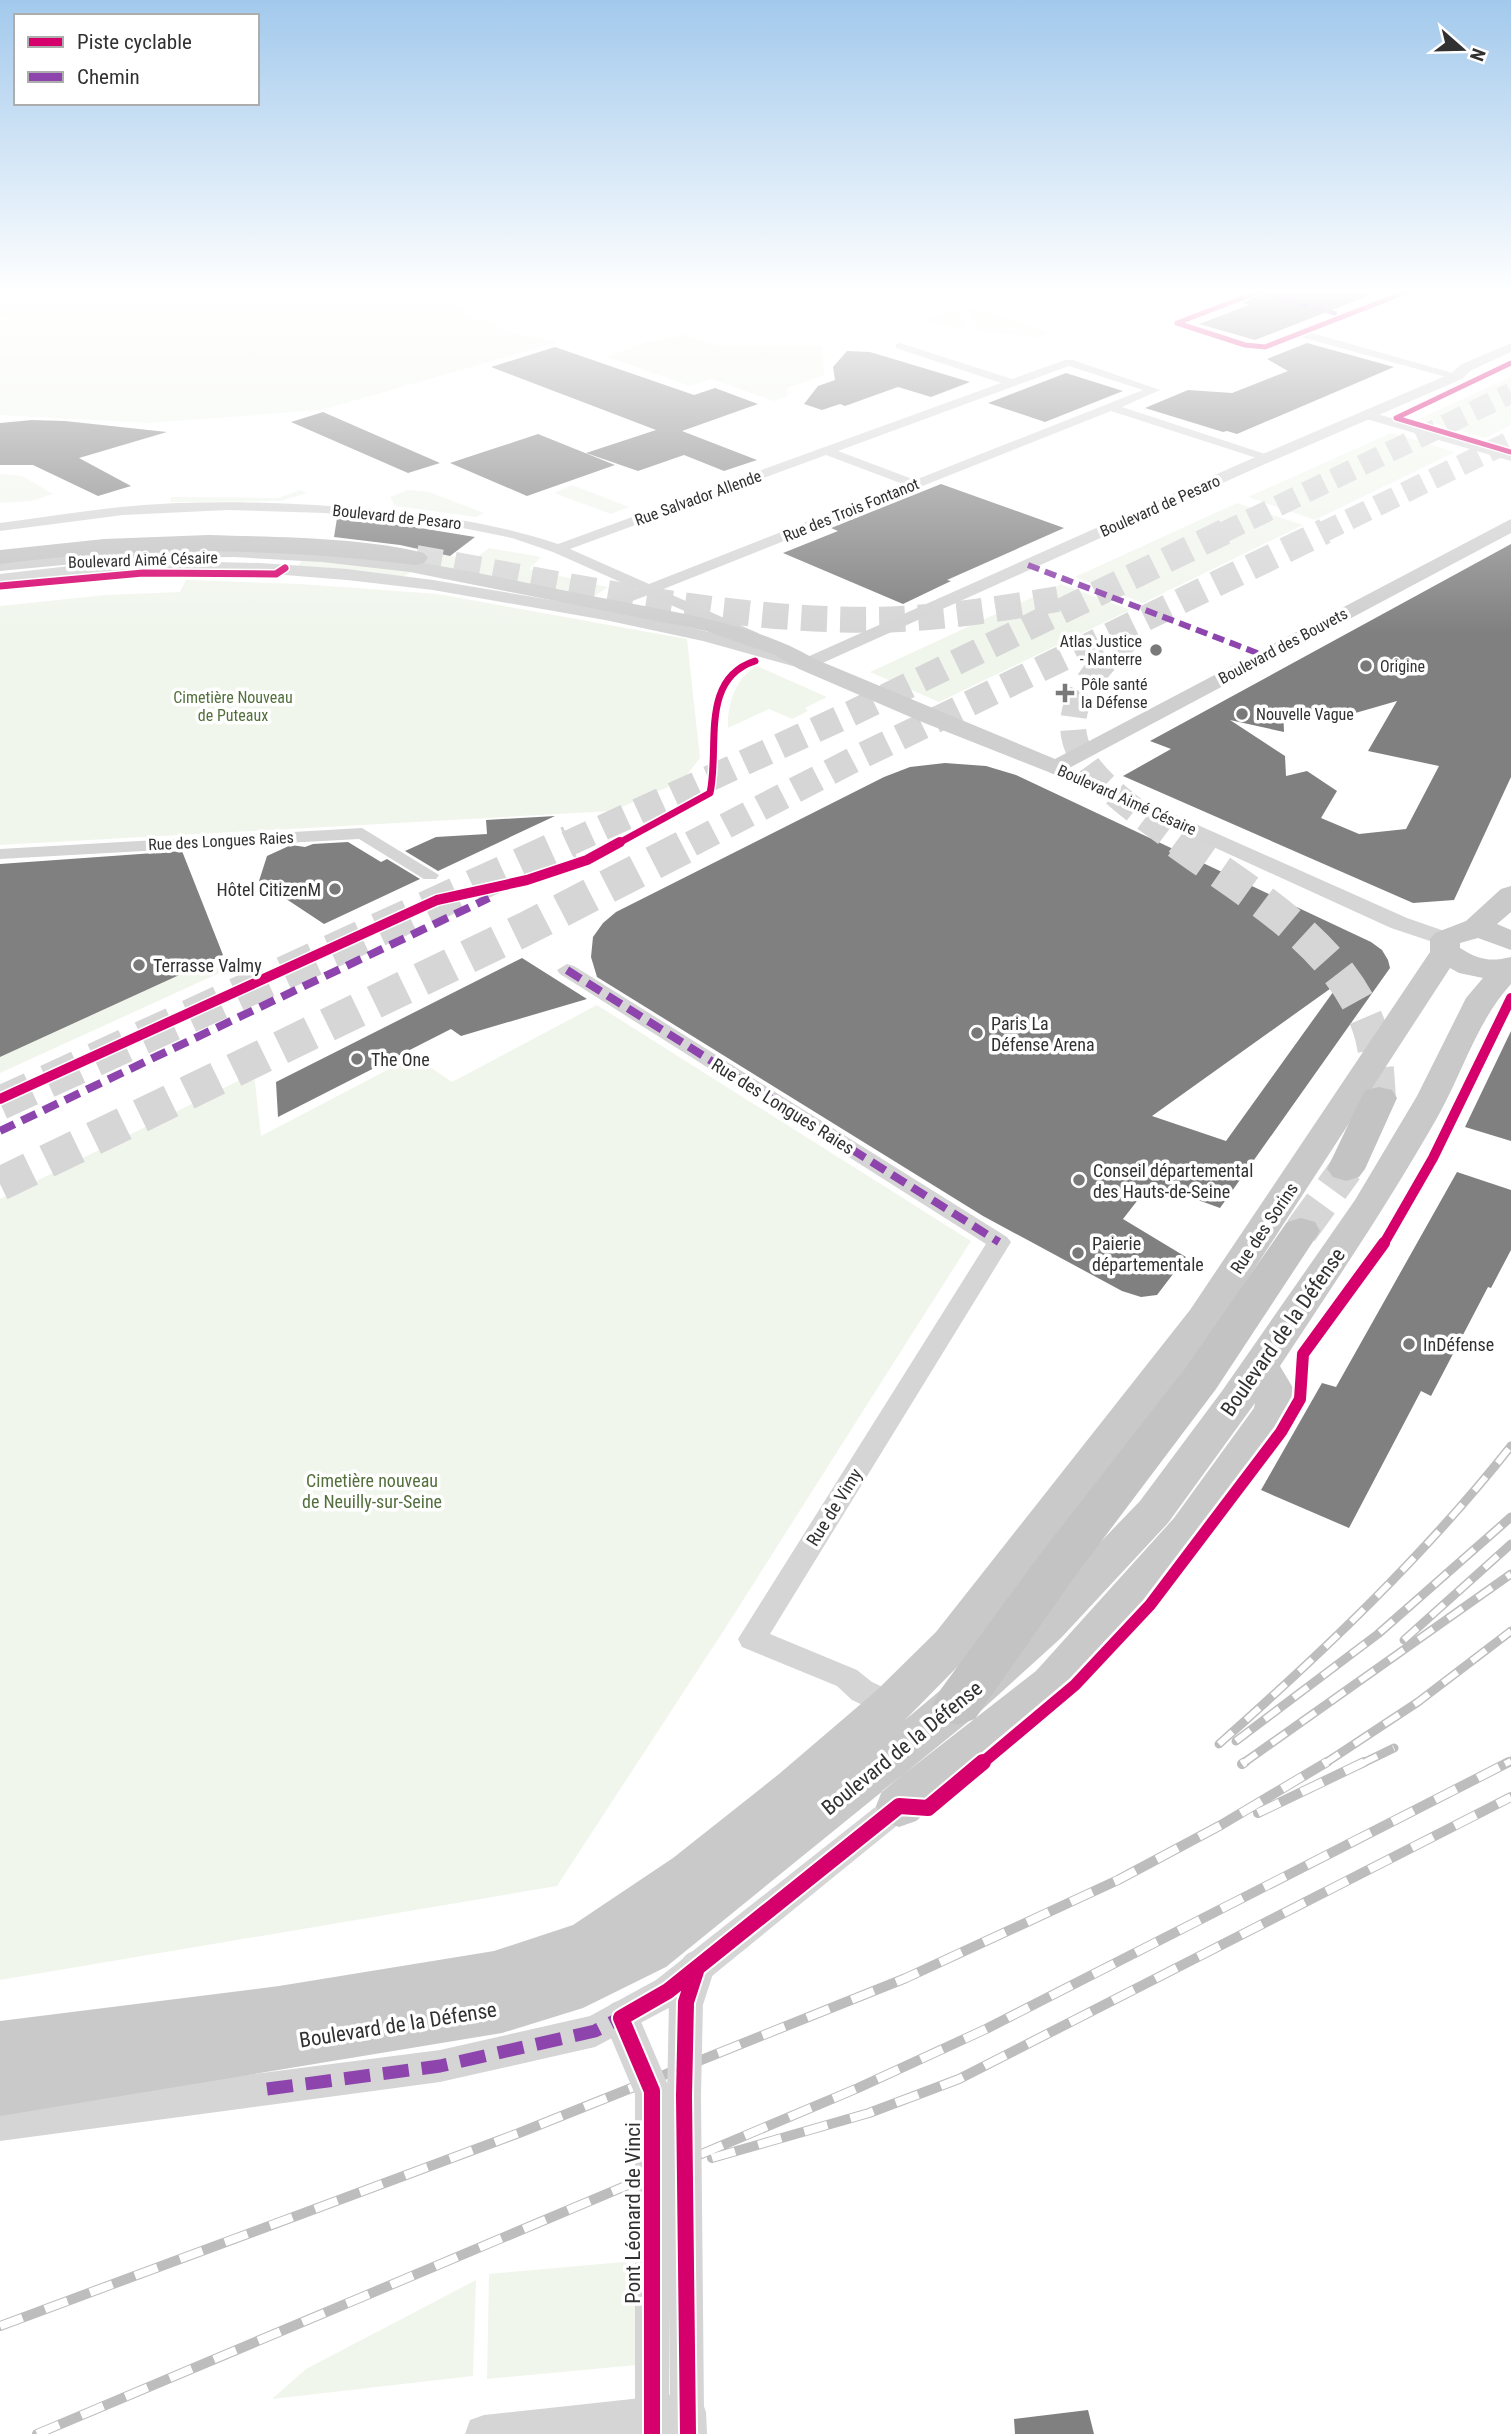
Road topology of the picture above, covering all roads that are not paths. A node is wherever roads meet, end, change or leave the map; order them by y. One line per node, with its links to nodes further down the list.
1 (951, 406): 6 (street, Rue Salvador Allende)
2 (1114, 406): 4 (street, Rue des Trois Fontanot)
3 (1389, 406): 5 (street, Boulevard de Pesaro)
4 (1110, 407): 7 (street); 9 (street, Rue des Trois Fontanot)
5 (1367, 415): 7 (street, Boulevard de Pesaro); 8 (street)
6 (827, 451): 9 (street); 12 (street, Rue Salvador Allende)
7 (1268, 457): 22 (street, Boulevard de Pesaro)
8 (1511, 457)
9 (915, 484): 19 (street, Rue des Trois Fontanot)
10 (1511, 525): 23 (main road, Boulevard des Bouvets)
11 (0, 527): 12 (street, Boulevard de Pesaro)
12 (558, 550): 19 (street, Boulevard de Pesaro)
13 (0, 557): 14 (highway)
14 (416, 558)
15 (0, 565): 16 (main road, Boulevard Aimé Césaire)
16 (457, 575): 18 (street, Boulevard Aimé Césaire); 20 (main road, Boulevard Aimé Césaire)
17 (0, 579): 18 (street, Boulevard Aimé Césaire)
18 (400, 579): 20 (street, Boulevard Aimé Césaire)
19 (648, 590): 20 (street, Rue des Trois Fontanot); 21 (street, Boulevard de Pesaro)
20 (600, 609): 21 (main road, Boulevard Aimé Césaire); 22 (street, Boulevard Aimé Césaire)
21 (771, 645): 22 (main road, Boulevard Aimé Césaire)
22 (807, 664): 23 (main road, Boulevard Aimé Césaire)
23 (1056, 768): 28 (street, Boulevard Aimé Césaire)
24 (0, 854): 25 (street, Rue des Longues Raies)
25 (430, 875)
26 (1511, 895): 27 (main road)
27 (1476, 927): 28 (main road); 29 (main road)
28 (1445, 946): 29 (main road); 36 (main road, Rue des Sorins)
29 (1509, 960): 35 (main road, Boulevard de la Défense)
30 (567, 970): 34 (street, Rue des Longues Raies)
31 (1379, 1098): 32 (highway)
32 (1346, 1169)
33 (1301, 1231): 36 (highway)
34 (999, 1242): 36 (street, Rue de Vimy)
35 (1260, 1365): 36 (main road, Boulevard de la Défense); 37 (main road)
36 (927, 1711): 40 (main road); 41 (main road, Boulevard de la Défense)
37 (899, 1806): 38 (street)
38 (697, 1968): 39 (street); 43 (street, bridge)
39 (621, 2018): 42 (street); 43 (street, Pont Léonard de Vinci, bridge)
40 (0, 2046)
41 (0, 2090)
42 (0, 2124)
43 (670, 2423): 44 (street)
44 (484, 2434)

